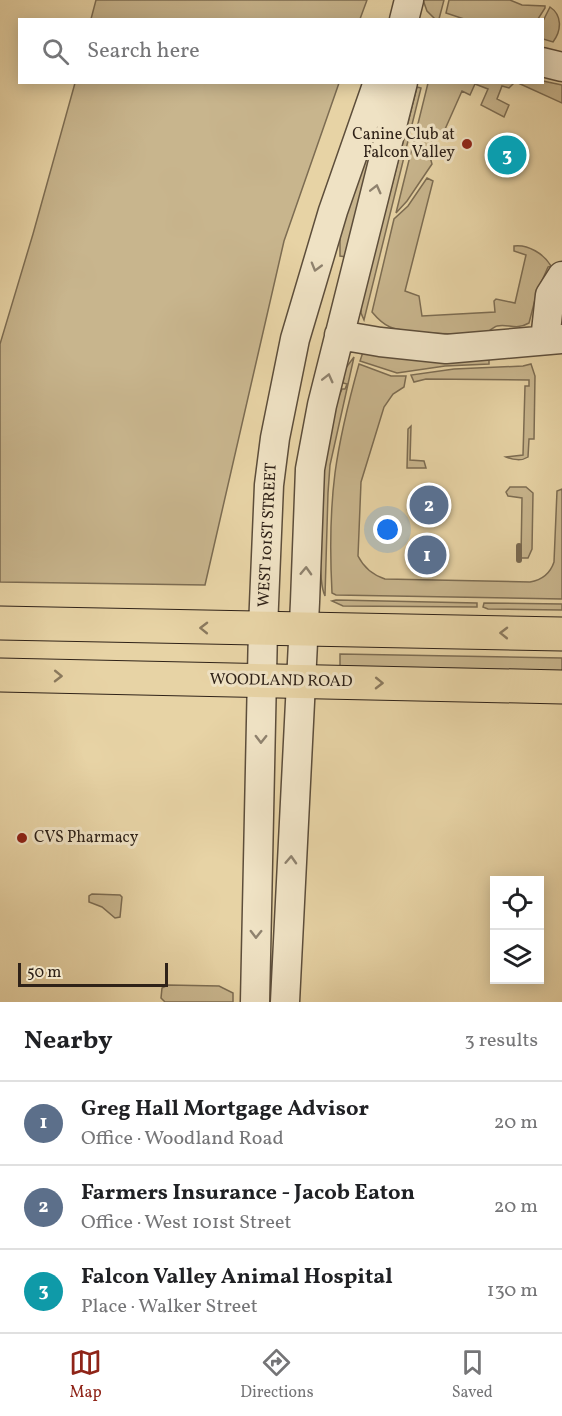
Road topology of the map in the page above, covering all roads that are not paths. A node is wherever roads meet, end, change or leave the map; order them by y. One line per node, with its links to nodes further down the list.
1 (409, 0): 2 (street)
2 (404, 18)
3 (544, 62): 4 (street)
4 (562, 67)
5 (377, 84): 11 (street, WEST 101ST STREET, one-way to 11)
6 (402, 84): 8 (street, one-way to 6)
7 (562, 276): 9 (street)
8 (339, 334): 9 (street); 12 (street, one-way to 8)
9 (554, 339)
10 (0, 623): 11 (main road, one-way to 10)
11 (263, 628): 12 (main road); 15 (street, WEST 101ST STREET)
12 (302, 629): 13 (main road, one-way to 12); 16 (street)
13 (562, 634)
14 (0, 675): 15 (main road, WOODLAND ROAD, one-way to 15)
15 (262, 680): 16 (main road, WOODLAND ROAD); 18 (street, WEST 101ST STREET, one-way to 18)
16 (300, 682): 17 (main road, WOODLAND ROAD, one-way to 17); 19 (street, one-way to 16)
17 (562, 687)
18 (255, 1002)
19 (285, 1002)

